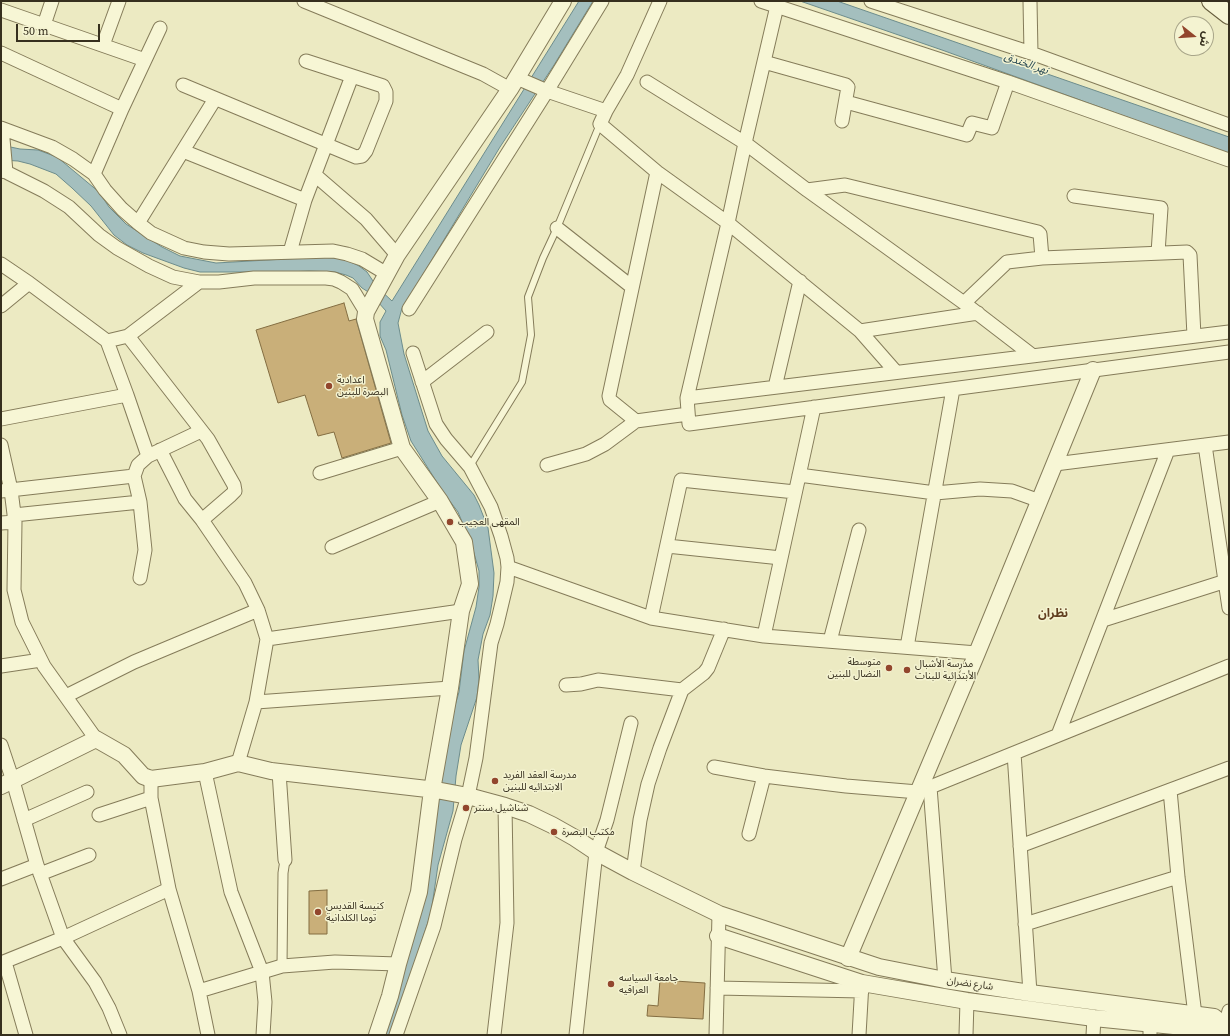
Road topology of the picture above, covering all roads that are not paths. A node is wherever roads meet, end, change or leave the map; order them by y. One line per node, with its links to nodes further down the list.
1 (4, 1): 13 (street)
2 (52, 1): 15 (street)
3 (119, 1): 17 (street)
4 (304, 1): 26 (street)
5 (563, 1): 26 (street)
6 (602, 1): 28 (street)
7 (660, 1): 32 (street)
8 (761, 1): 12 (street)
9 (871, 1): 19 (street)
10 (1030, 1): 19 (street)
11 (1211, 1): 14 (main road)
12 (776, 6): 22 (street); 25 (street)
13 (1, 10): 15 (street)
14 (1229, 15)
15 (44, 25): 17 (street)
16 (160, 28): 20 (street)
17 (103, 45): 20 (street)
18 (1, 53): 31 (street)
19 (1031, 53): 35 (street)
20 (145, 60): 31 (street)
21 (306, 62): 23 (street)
22 (764, 62): 30 (street); 37 (street)
23 (352, 76): 38 (street); 38 (street)
24 (647, 82): 37 (street)
25 (1008, 82): 30 (street); 40 (street)
26 (516, 83): 28 (street); 53 (street)
27 (183, 85): 29 (street)
28 (546, 90): 32 (street); 64 (street)
29 (215, 98): 38 (street); 39 (street)
30 (846, 102): 33 (street)
31 (122, 109): 43 (street)
32 (606, 111): 34 (street)
33 (842, 121)
34 (600, 124): 42 (street); 50 (lane)
35 (1229, 125)
36 (2, 132): 41 (street); 43 (street)
37 (745, 142): 45 (street); 49 (street)
38 (326, 145): 44 (street)
39 (183, 150): 47 (street); 48 (street)
40 (1229, 160)
41 (4, 169): 58 (street)
42 (657, 172): 49 (street); 60 (street)
43 (94, 174): 48 (street)
44 (315, 175): 47 (street); 53 (street)
45 (807, 190): 54 (street); 61 (street)
46 (1074, 196): 52 (street)
47 (305, 200): 51 (street)
48 (138, 223): 51 (street)
49 (728, 224): 57 (street); 82 (street)
50 (557, 228): 60 (street); 97 (lane)
51 (290, 252): 56 (street)
52 (1158, 253): 54 (street); 70 (street)
53 (397, 255): 56 (street)
54 (1042, 258): 61 (street)
55 (1, 264): 59 (street)
56 (384, 280): 63 (street)
57 (800, 281): 66 (street); 79 (street)
58 (199, 282): 63 (street); 69 (street)
59 (29, 283): 62 (street); 71 (street)
60 (632, 287): 86 (street)
61 (964, 303): 65 (street)
62 (1, 306)
63 (368, 307): 91 (street)
64 (409, 309)
65 (978, 313): 66 (street); 75 (street)
66 (860, 330): 77 (street)
67 (487, 332): 78 (street)
68 (1229, 332): 70 (street)
69 (128, 336): 71 (street); 87 (street)
70 (1194, 336): 72 (street)
71 (107, 341): 81 (street)
72 (1090, 349): 75 (street); 76 (street)
73 (1229, 352): 76 (street)
74 (413, 353): 78 (street)
75 (1033, 356): 77 (street)
76 (1092, 370): 80 (street); 95 (street)
77 (896, 372): 79 (street)
78 (422, 382): 97 (street)
79 (775, 388): 82 (street)
80 (953, 389): 83 (street); 103 (street)
81 (127, 395): 84 (street); 94 (street)
82 (687, 398): 85 (street)
83 (814, 407): 85 (street); 99 (street)
84 (1, 419)
85 (688, 419): 86 (street)
86 (636, 421): 96 (street)
87 (201, 431): 92 (street); 108 (street)
88 (1229, 442): 90 (street)
89 (1, 445): 101 (street)
90 (1205, 445): 93 (street); 116 (street)
91 (402, 448): 98 (street); 104 (street)
92 (160, 450): 94 (street); 108 (street)
93 (1168, 450): 95 (street); 121 (street)
94 (148, 456): 100 (street)
95 (1055, 464): 105 (street)
96 (547, 465)
97 (470, 467): 114 (street)
98 (320, 473)
99 (799, 475): 102 (street); 103 (street)
100 (134, 476): 101 (street); 106 (street)
101 (6, 491): 107 (street)
102 (795, 492): 111 (street); 113 (street)
103 (935, 493): 105 (street); 126 (street)
104 (440, 501): 112 (street); 119 (street)
105 (1040, 501): 127 (street)
106 (140, 502): 107 (street); 115 (street)
107 (15, 518): 109 (street); 128 (street)
108 (202, 520): 118 (street)
109 (1, 523)
110 (859, 530): 125 (street)
111 (667, 546): 113 (street); 120 (street)
112 (332, 547)
113 (781, 558): 123 (street)
114 (508, 567): 120 (street); 153 (street)
115 (140, 578)
116 (1226, 581): 117 (street); 121 (street)
117 (1229, 608)
118 (258, 610): 124 (street); 134 (street)
119 (461, 611): 124 (street); 132 (street)
120 (651, 618): 122 (street)
121 (1103, 620): 137 (street)
122 (724, 629): 123 (street); 133 (street)
123 (764, 636): 125 (street)
124 (268, 639): 135 (street)
125 (830, 641): 126 (street)
126 (907, 647): 127 (street)
127 (977, 653): 150 (street)
128 (40, 660): 129 (street); 134 (street)
129 (1, 666)
130 (1229, 666): 137 (street)
131 (566, 685): 133 (street)
132 (450, 688): 135 (street); 149 (street)
133 (682, 690): 164 (street)
134 (66, 696): 138 (street)
135 (256, 702): 141 (street)
136 (631, 723): 160 (street)
137 (1058, 735): 140 (street)
138 (96, 739): 147 (street); 148 (street)
139 (1, 745): 148 (street)
140 (1014, 753): 150 (street); 159 (street)
141 (238, 763): 144 (street); 145 (street, شارع نضران)
142 (714, 767): 146 (street)
143 (1229, 768): 151 (street)
144 (205, 772): 147 (street); 176 (street)
145 (279, 772): 149 (street, شارع نضران); 162 (street)
146 (764, 776): 150 (street); 158 (street)
147 (151, 779): 154 (street)
148 (7, 784): 157 (street)
149 (434, 790): 153 (street, شارع نضران); 174 (street)
150 (924, 790): 172 (street); 177 (street)
151 (1170, 790): 159 (street); 165 (street)
152 (88, 792): 157 (street)
153 (466, 796): 155 (street, شارع نضران); 193 (street)
154 (151, 798): 156 (street); 167 (street)
155 (504, 806): 160 (street, شارع نضران); 194 (street)
156 (99, 815)
157 (24, 820): 163 (street)
158 (748, 834)
159 (1020, 846): 169 (street)
160 (596, 852): 164 (street, شارع نضران); 195 (street)
161 (89, 854): 163 (street)
162 (285, 860): 175 (street)
163 (39, 869): 166 (street); 171 (street)
164 (633, 872): 168 (street, شارع نضران)
165 (1178, 877): 169 (street); 184 (street)
166 (1, 879)
167 (169, 889): 171 (street); 181 (street)
168 (719, 914): 170 (street); 172 (street, شارع نضران)
169 (1025, 924): 182 (street)
170 (718, 936): 179 (street, شارع نضران); 180 (street)
171 (62, 938): 173 (street); 189 (street)
172 (848, 958): 177 (street, شارع نضران)
173 (3, 962): 188 (street)
174 (398, 964): 175 (street); 192 (street)
175 (282, 966): 176 (street)
176 (262, 972): 181 (street); 191 (street)
177 (945, 980): 178 (street, شارع نضران)
178 (968, 983): 182 (street, شارع نضران); 183 (street)
179 (862, 987): 180 (street); 183 (street, شارع نضران); 197 (street)
180 (717, 988): 196 (street)
181 (199, 990): 190 (street)
182 (1030, 993): 184 (street, شارع نضران)
183 (967, 1001): 185 (street, شارع نضران); 198 (street)
184 (1195, 1015): 186 (street, شارع نضران)
185 (1094, 1018): 187 (street, شارع نضران); 199 (street)
186 (1227, 1025): 187 (street, شارع نضران)
187 (1150, 1029)
188 (26, 1035)
189 (120, 1035)
190 (208, 1035)
191 (263, 1035)
192 (377, 1035)
193 (396, 1035)
194 (494, 1035)
195 (576, 1035)
196 (716, 1035)
197 (859, 1035)
198 (966, 1035)
199 (1093, 1035)

